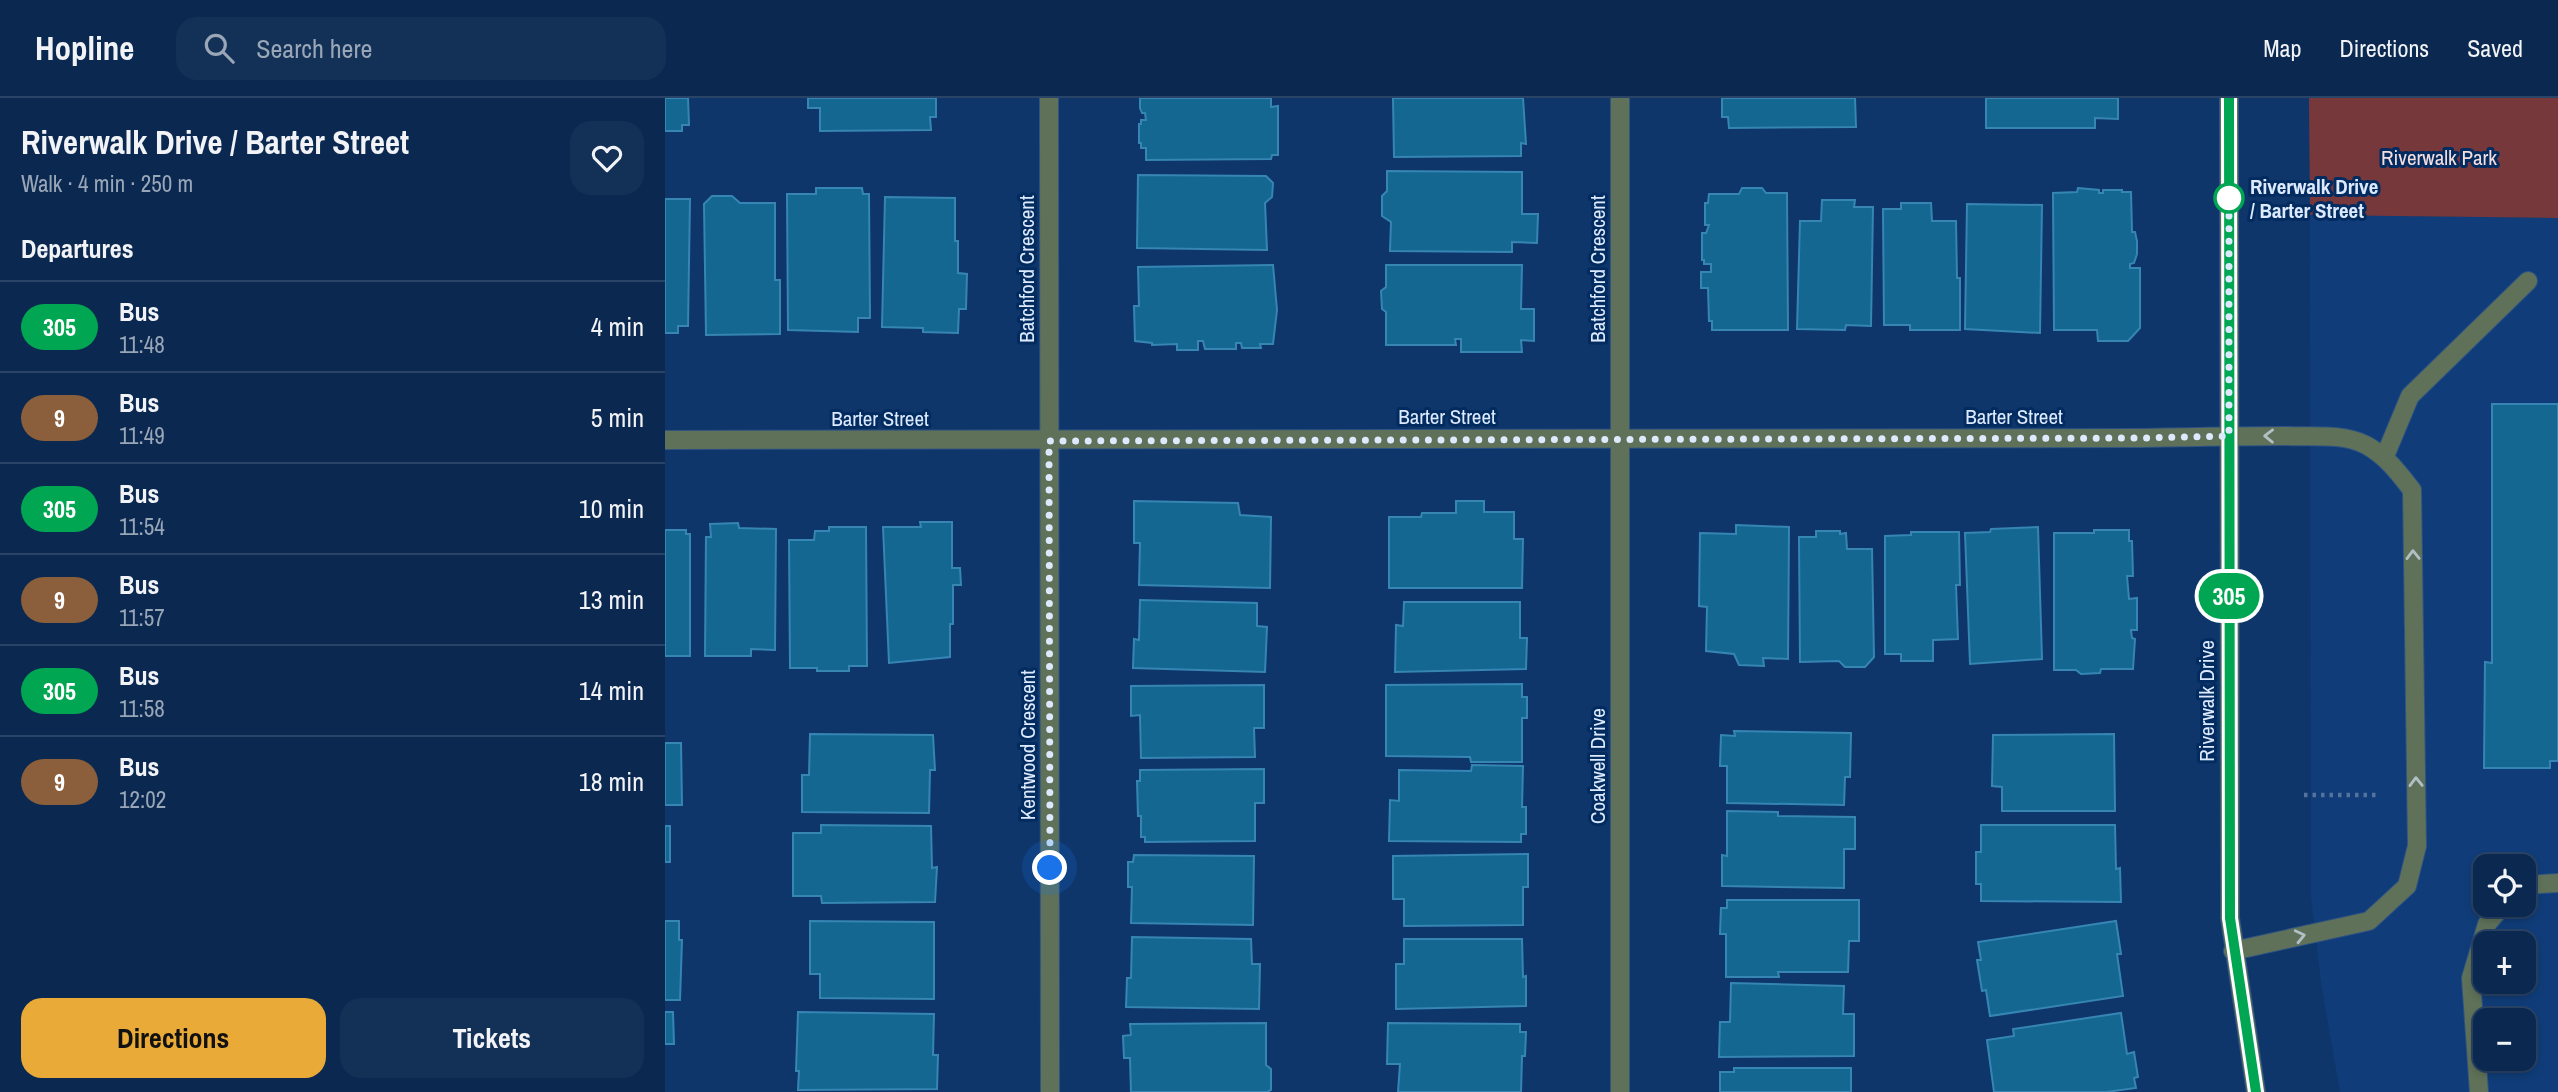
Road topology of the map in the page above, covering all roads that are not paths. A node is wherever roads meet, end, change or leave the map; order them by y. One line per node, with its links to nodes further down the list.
1 (1049, 98): 8 (street, Batchford Crescent)
2 (1620, 98): 6 (street, Batchford Crescent)
3 (2229, 98): 5 (street, Riverwalk Drive)
4 (2528, 281): 9 (street)
5 (2229, 436): 6 (street, Barter Street); 9 (street, Barter Street, one-way to 5); 13 (street, Riverwalk Drive)
6 (1620, 439): 8 (street, Barter Street); 15 (street, Coakwell Drive)
7 (665, 440): 8 (street, Barter Street)
8 (1049, 441): 14 (street, Kentwood Crescent)
9 (2385, 456): 13 (street, one-way to 9)
10 (2558, 883): 11 (street)
11 (2536, 884)
12 (2493, 917): 17 (street)
13 (2233, 951): 16 (street, Riverwalk Drive)
14 (1051, 1092)
15 (1620, 1092)
16 (2256, 1092)
17 (2479, 1092)

